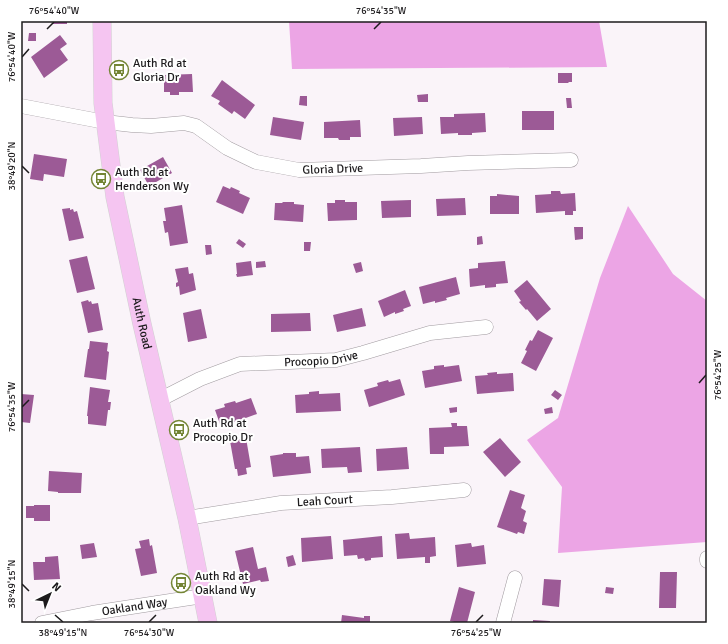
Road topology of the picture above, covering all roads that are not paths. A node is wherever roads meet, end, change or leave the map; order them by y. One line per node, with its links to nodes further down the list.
1 (102, 21): 3 (main road, Auth Road)
2 (21, 106): 3 (street, Gloria Drive)
3 (105, 122): 4 (street, Gloria Drive); 6 (main road, Auth Road)
4 (571, 160)
5 (486, 327): 6 (street, Procopio Drive)
6 (159, 400): 8 (main road, Auth Road)
7 (464, 490): 8 (street, Leah Court)
8 (187, 518): 10 (main road, Auth Road)
9 (515, 578): 13 (street)
10 (203, 596): 11 (street, Oakland Way); 12 (main road, Auth Road)
11 (42, 623)
12 (208, 623)
13 (503, 623)

